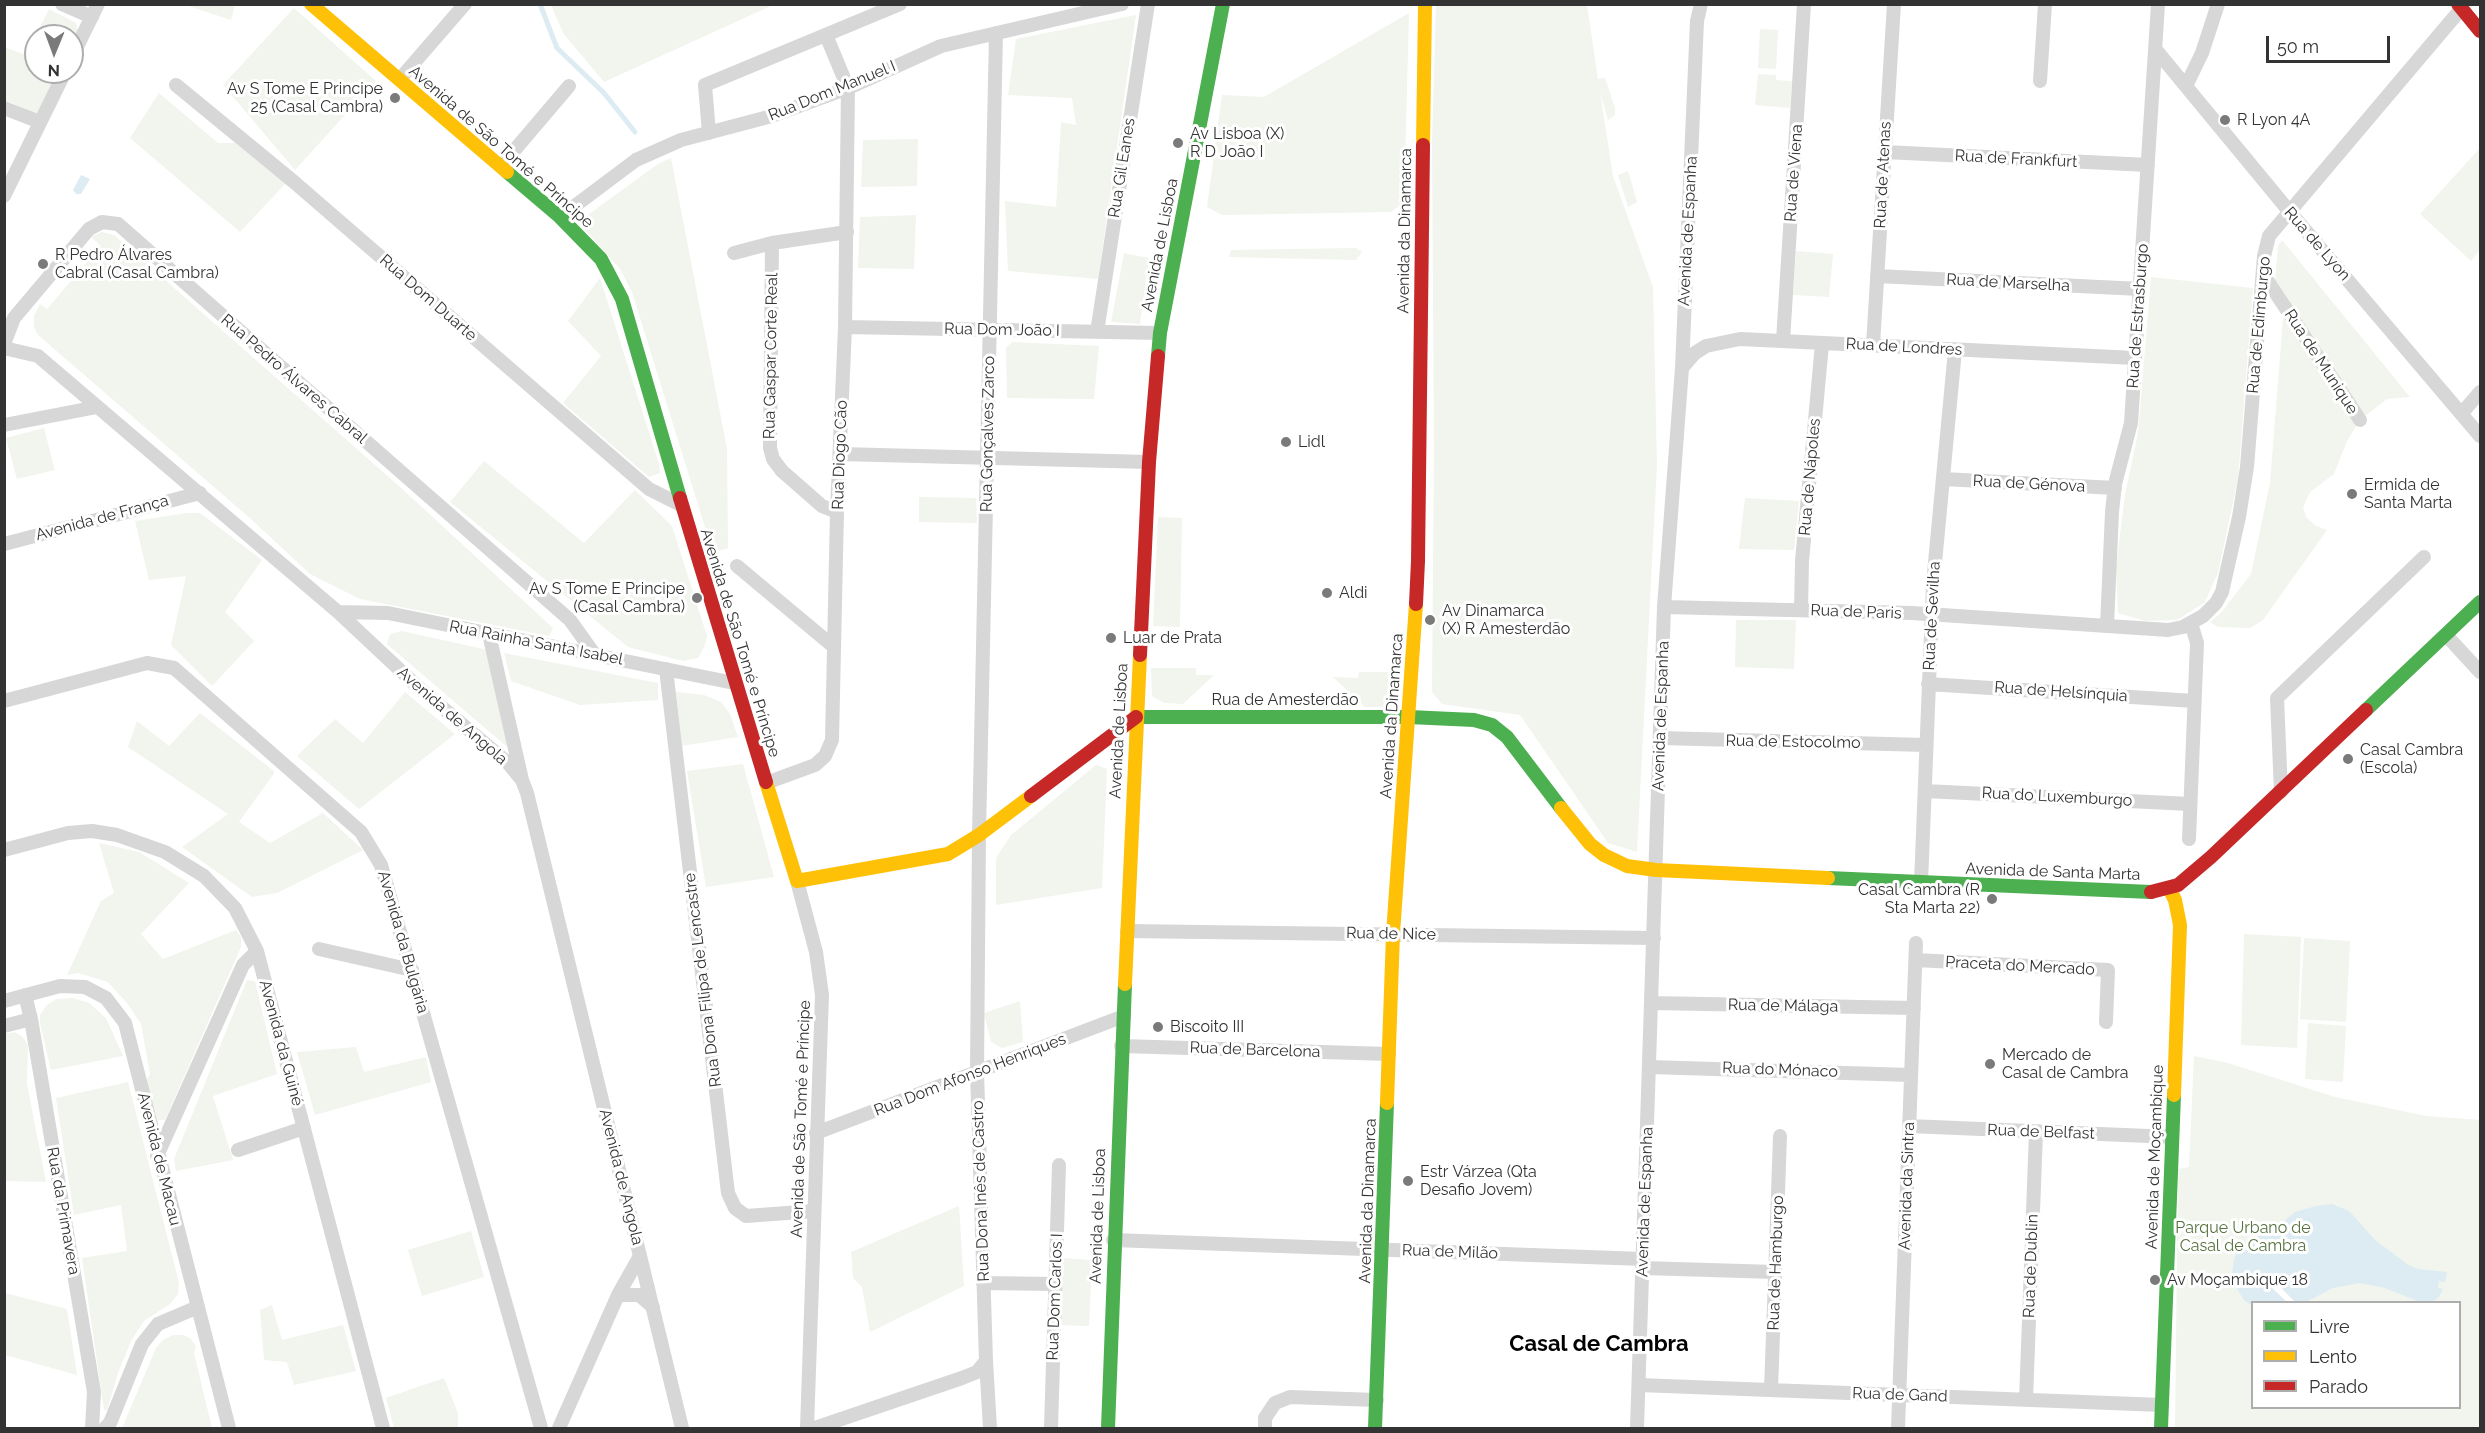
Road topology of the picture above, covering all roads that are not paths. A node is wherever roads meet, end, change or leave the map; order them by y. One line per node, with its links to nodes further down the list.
1 (62, 4): 16 (street)
2 (310, 4): 22 (street, Avenida de São Tomé e Príncipe)
3 (465, 4): 22 (street)
4 (900, 4): 20 (street)
5 (1122, 4): 19 (street, Rua Dom Manuel I)
6 (1148, 4): 46 (street, Rua Gil Eanes)
7 (1223, 4): 47 (street, Avenida de Lisboa)
8 (1425, 4): 90 (street, Avenida da Dinamarca)
9 (1701, 4): 54 (street, Avenida de Espanha)
10 (1804, 4): 48 (street, Rua de Viena)
11 (1894, 4): 32 (street, Rua de Atenas)
12 (2045, 4): 23 (street)
13 (2158, 4): 21 (street, Rua de Estrasburgo)
14 (2218, 4): 27 (street)
15 (2460, 7): 17 (street); 36 (street, Rua de Edimburgo)
16 (95, 11): 18 (street)
17 (2481, 32)
18 (84, 33)
19 (996, 33): 28 (street, Rua Dom Manuel I); 45 (street, Rua Gonçalves Zarco)
20 (826, 35): 28 (street); 31 (street)
21 (2156, 50): 27 (street, Rua de Lyon); 33 (street, Rua de Estrasburgo)
22 (400, 79): 34 (street, Avenida de São Tomé e Príncipe)
23 (2040, 81)
24 (59, 84): 30 (street)
25 (176, 85): 67 (street, Rua Dom Duarte)
26 (569, 86): 34 (street)
27 (2186, 86): 36 (street, Rua de Lyon)
28 (848, 88): 31 (street, Rua Dom Manuel I); 38 (street, Rua Diogo Cão)
29 (4, 108): 30 (street)
30 (40, 123): 35 (street)
31 (709, 133): 37 (street, Rua Dom Manuel I)
32 (1885, 152): 33 (street, Rua de Frankfurt); 42 (street, Rua de Atenas)
33 (2148, 165): 43 (street, Rua de Estrasburgo)
34 (501, 166): 37 (street, Avenida de São Tomé e Príncipe)
35 (4, 196)
36 (2289, 211): 41 (street, Rua de Edimburgo); 57 (street, Rua de Lyon)
37 (560, 217): 67 (street, Avenida de São Tomé e Príncipe)
38 (847, 232): 39 (street); 44 (street, Rua Diogo Cão)
39 (772, 243): 40 (street); 68 (street, Rua Gaspar Corte Real)
40 (734, 253)
41 (2263, 274): 58 (street, Rua de Munique); 77 (street, Rua de Edimburgo)
42 (1877, 276): 43 (street, Rua de Marselha); 50 (street, Rua de Atenas)
43 (2140, 289): 53 (street, Rua de Estrasburgo)
44 (844, 327): 45 (street, Rua Dom João I); 61 (street, Rua Diogo Cão)
45 (990, 330): 46 (street, Rua Dom João I); 62 (street, Rua Gonçalves Zarco)
46 (1097, 332): 47 (street, Rua Dom João I)
47 (1160, 333): 63 (street, Avenida de Lisboa)
48 (1783, 341): 49 (street, Rua de Londres); 54 (street, Rua de Londres)
49 (1822, 344): 50 (street, Rua de Londres); 74 (street, Rua de Nápoles)
50 (1873, 345): 52 (street, Rua de Londres)
51 (4, 346): 56 (street, Avenida de Angola); 82 (street, Rua Pedro Álvares Cabral)
52 (1955, 350): 53 (street, Rua de Londres); 64 (street, Rua de Sevilha)
53 (2135, 358): 65 (street, Rua de Estrasburgo)
54 (1682, 368): 73 (street, Avenida de Espanha)
55 (2481, 392): 57 (street)
56 (97, 406): 59 (street); 66 (street, Avenida de Angola)
57 (2462, 413): 60 (street, Rua de Lyon)
58 (2360, 420)
59 (4, 425)
60 (2481, 436)
61 (840, 454): 62 (street); 68 (street, Rua Diogo Cão)
62 (987, 458): 63 (street); 98 (street, Rua Gonçalves Zarco)
63 (1149, 462): 89 (street, Avenida de Lisboa)
64 (1943, 479): 65 (street, Rua de Génova); 76 (street, Rua de Sevilha)
65 (2115, 488): 78 (street, Rua de Estrasburgo)
66 (200, 493): 69 (street, Avenida de França); 75 (street, Avenida de Angola)
67 (681, 505): 85 (street, Avenida de São Tomé e Príncipe)
68 (837, 512): 81 (street, Rua Diogo Cão)
69 (4, 544)
70 (2424, 557): 96 (street)
71 (737, 566): 81 (street)
72 (2481, 602): 80 (street, Avenida de Santa Marta)
73 (1664, 607): 74 (street, Rua de Paris); 91 (street, Avenida de Espanha)
74 (1801, 610): 76 (street, Rua de Paris)
75 (338, 612): 79 (street, Rua Rainha Santa Isabel); 93 (street, Avenida de Angola)
76 (1932, 615): 78 (street, Rua de Paris); 86 (street, Rua de Sevilha)
77 (2191, 623): 78 (street, Rua de Paris); 88 (street)
78 (2107, 626)
79 (489, 634): 82 (street, Rua Rainha Santa Isabel); 93 (street)
80 (2446, 635): 84 (street); 96 (street, Avenida de Santa Marta)
81 (834, 647): 94 (street, Rua Diogo Cão)
82 (595, 655): 83 (street, Rua Rainha Santa Isabel)
83 (666, 669): 85 (street, Rua Rainha Santa Isabel); 135 (street, Rua Dona Filipa de Lencastre)
84 (2481, 672)
85 (734, 683): 94 (street, Avenida de São Tomé e Príncipe)
86 (1928, 684): 88 (street, Rua de Helsínquia); 92 (street, Rua de Sevilha)
87 (4, 701): 112 (street, Avenida da Bulgária)
88 (2194, 701): 97 (street)
89 (1136, 717): 90 (street, Rua de Amesterdão); 98 (street); 105 (street, Avenida de Lisboa)
90 (1409, 717): 101 (street, Rua de Amesterdão); 106 (street, Avenida da Dinamarca)
91 (1660, 738): 92 (street, Rua de Estocolmo); 101 (street, Avenida de Espanha)
92 (1926, 745): 95 (street, Rua de Sevilha)
93 (522, 780): 138 (street, Avenida de Angola)
94 (766, 783): 102 (street, Avenida de São Tomé e Príncipe)
95 (1925, 791): 97 (street, Rua do Luxemburgo); 103 (street, Rua de Sevilha)
96 (2280, 792): 104 (street, Avenida de Santa Marta)
97 (2190, 804): 99 (street)
98 (979, 835): 102 (street); 124 (street, Rua Dona Inês de Castro)
99 (2189, 839)
100 (4, 850): 110 (street, Avenida da Guiné)
101 (1656, 870): 103 (street, Avenida de Santa Marta); 107 (street, Avenida de Espanha)
102 (797, 881): 129 (street, Avenida de São Tomé e Príncipe)
103 (1921, 883): 104 (street, Avenida de Santa Marta)
104 (2169, 888): 131 (street, Avenida de Moçambique)
105 (1127, 931): 106 (street, Rua de Nice); 117 (street, Avenida de Lisboa)
106 (1393, 934): 107 (street, Rua de Nice); 122 (street, Avenida da Dinamarca)
107 (1654, 938): 115 (street, Avenida de Espanha)
108 (1916, 943): 111 (street, Avenida da Sintra)
109 (318, 949): 112 (street)
110 (257, 951): 127 (street, Avenida da Guiné); 133 (street)
111 (1916, 960): 116 (street, Avenida da Sintra); 119 (street, Praceta do Mercado)
112 (412, 970): 158 (street, Avenida da Bulgária)
113 (25, 995): 114 (street, Avenida de Macau); 118 (street, Rua da Primavera); 133 (street, Avenida de Macau)
114 (4, 1001)
115 (1652, 1003): 116 (street, Rua de Málaga); 123 (street, Avenida de Espanha)
116 (1914, 1008): 125 (street, Avenida da Sintra)
117 (1124, 1016): 121 (street, Avenida de Lisboa); 124 (street, Rua Dom Afonso Henriques)
118 (31, 1019): 120 (street); 154 (street, Rua da Primavera)
119 (2106, 1022)
120 (4, 1026)
121 (1121, 1046): 122 (street, Rua de Barcelona); 136 (street, Avenida de Lisboa)
122 (1389, 1054): 137 (street, Avenida da Dinamarca)
123 (1649, 1067): 125 (street, Rua do Mónaco); 139 (street, Avenida de Espanha)
124 (977, 1072): 129 (street, Rua Dom Afonso Henriques); 141 (street, Rua Dona Inês de Castro)
125 (1911, 1074): 126 (street, Avenida da Sintra)
126 (1909, 1126): 128 (street, Rua de Belfast); 149 (street, Avenida da Sintra)
127 (304, 1128): 132 (street); 157 (street, Avenida da Guiné)
128 (2036, 1132): 131 (street, Rua de Belfast); 151 (street, Rua de Dublin)
129 (816, 1133): 135 (street, Avenida de São Tomé e Príncipe)
130 (1780, 1136): 140 (street, Rua de Hamburgo)
131 (2172, 1137): 152 (street, Avenida de Moçambique)
132 (238, 1150)
133 (157, 1156): 144 (street, Avenida de Macau)
134 (1059, 1165): 142 (street, Rua Dom Carlos I)
135 (814, 1211): 161 (street, Avenida de São Tomé e Príncipe)
136 (1113, 1240): 137 (street, Rua de Milão); 164 (street, Avenida de Lisboa)
137 (1383, 1249): 139 (street, Rua de Milão); 150 (street, Avenida da Dinamarca)
138 (640, 1256): 143 (street); 145 (street, Avenida de Angola)
139 (1643, 1264): 140 (street, Rua de Milão); 147 (street, Avenida de Espanha)
140 (1775, 1272): 148 (street, Rua de Hamburgo)
141 (983, 1283): 142 (street); 146 (street, Rua Dona Inês de Castro)
142 (1055, 1284): 163 (street, Rua Dom Carlos I)
143 (618, 1295): 145 (street); 159 (street)
144 (198, 1307): 155 (street); 156 (street, Avenida de Macau)
145 (653, 1307): 160 (street, Avenida de Angola)
146 (986, 1361): 153 (street); 162 (street, Rua Dona Inês de Castro)
147 (1639, 1385): 148 (street, Rua de Gand); 167 (street, Avenida de Espanha)
148 (1771, 1390): 149 (street, Rua de Gand)
149 (1899, 1395): 151 (street, Rua de Gand); 168 (street, Avenida da Sintra)
150 (1377, 1400): 165 (street); 166 (street, Avenida da Dinamarca)
151 (2026, 1400): 152 (street, Rua de Gand)
152 (2162, 1405): 169 (street, Avenida de Moçambique)
153 (824, 1427)
154 (92, 1428)
155 (105, 1428)
156 (229, 1428)
157 (383, 1428)
158 (541, 1428)
159 (559, 1428)
160 (682, 1428)
161 (807, 1428)
162 (990, 1428)
163 (1051, 1428)
164 (1108, 1428)
165 (1265, 1428)
166 (1375, 1428)
167 (1637, 1428)
168 (1898, 1428)
169 (2161, 1428)

